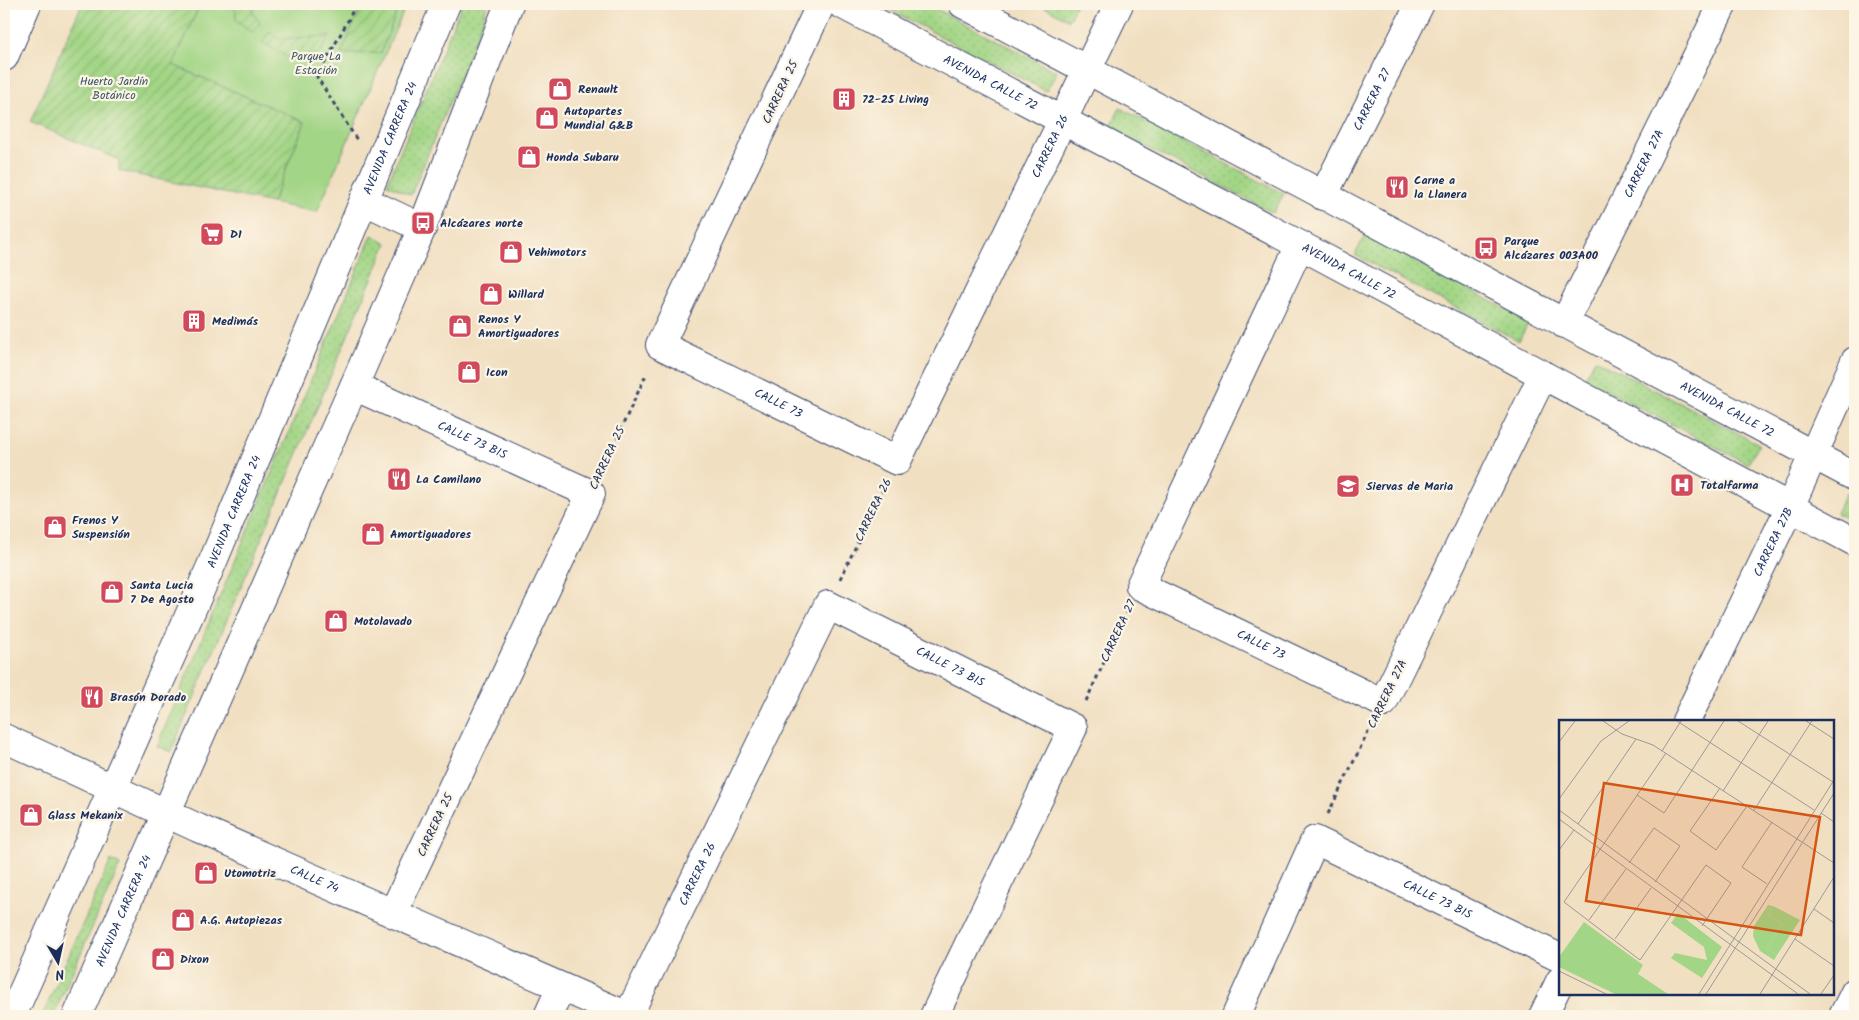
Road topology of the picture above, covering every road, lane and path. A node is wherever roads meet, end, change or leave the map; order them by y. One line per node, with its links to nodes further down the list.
1 (27, 4): 11 (street)
2 (354, 4): 14 (path)
3 (446, 4): 16 (street, AVENIDA CARRERA 24)
4 (509, 4): 17 (street, AVENIDA CARRERA 24)
5 (821, 4): 20 (street, CARRERA 25)
6 (841, 4): 13 (street, AVENIDA CALLE 72)
7 (963, 4): 12 (street, AVENIDA CALLE 72)
8 (1119, 4): 12 (street, CARRERA 26)
9 (1420, 4): 15 (street, CARRERA 27)
10 (1723, 4): 19 (street, CARRERA 27A)
11 (4, 57)
12 (1087, 70): 13 (street, CARRERA 26); 15 (street, AVENIDA CALLE 72)
13 (1063, 120): 18 (street, AVENIDA CALLE 72); 25 (street, CARRERA 26)
14 (363, 148)
15 (1323, 196): 19 (street, AVENIDA CALLE 72)
16 (365, 201): 17 (street); 36 (street, AVENIDA CARRERA 24)
17 (422, 228): 23 (street, AVENIDA CARRERA 24)
18 (1300, 245): 22 (street, AVENIDA CALLE 72); 30 (street, CARRERA 27)
19 (1564, 324): 24 (street, AVENIDA CALLE 72)
20 (660, 345): 25 (street, CALLE 73); 27 (path, CARRERA 25)
21 (1855, 361): 24 (street, CARRERA 27B)
22 (1543, 375): 28 (street, AVENIDA CALLE 72); 32 (street, CARRERA 27A)
23 (354, 386): 27 (street, CALLE 73 BIS); 37 (street, AVENIDA CARRERA 24)
24 (1813, 455): 26 (street, AVENIDA CALLE 72); 28 (street, CARRERA 27B)
25 (897, 461): 31 (path, CARRERA 26)
26 (1855, 477)
27 (591, 494): 39 (street, CARRERA 25)
28 (1790, 507): 29 (street, AVENIDA CALLE 72); 33 (street, CARRERA 27B)
29 (1855, 542)
30 (1140, 586): 32 (street, CALLE 73); 34 (path, CARRERA 27)
31 (828, 605): 34 (street, CALLE 73 BIS); 47 (street, CARRERA 26)
32 (1383, 703): 38 (path, CARRERA 27A)
33 (1686, 720)
34 (1073, 728): 48 (street)
35 (4, 738): 36 (street, CALLE 74)
36 (113, 789): 37 (street, CALLE 74); 44 (street, AVENIDA CARRERA 24)
37 (167, 814): 39 (street, CALLE 74); 45 (street, AVENIDA CARRERA 24)
38 (1315, 840): 40 (street, CALLE 73 BIS); 49 (street)
39 (393, 913): 42 (street, CALLE 74)
40 (1559, 958)
41 (1559, 983): 50 (street)
42 (561, 987): 46 (street); 47 (street, CALLE 74)
43 (1855, 992): 51 (street)
44 (12, 1016)
45 (77, 1016)
46 (548, 1016)
47 (628, 1016)
48 (934, 1016)
49 (1236, 1016)
50 (1543, 1016)
51 (1843, 1016)

